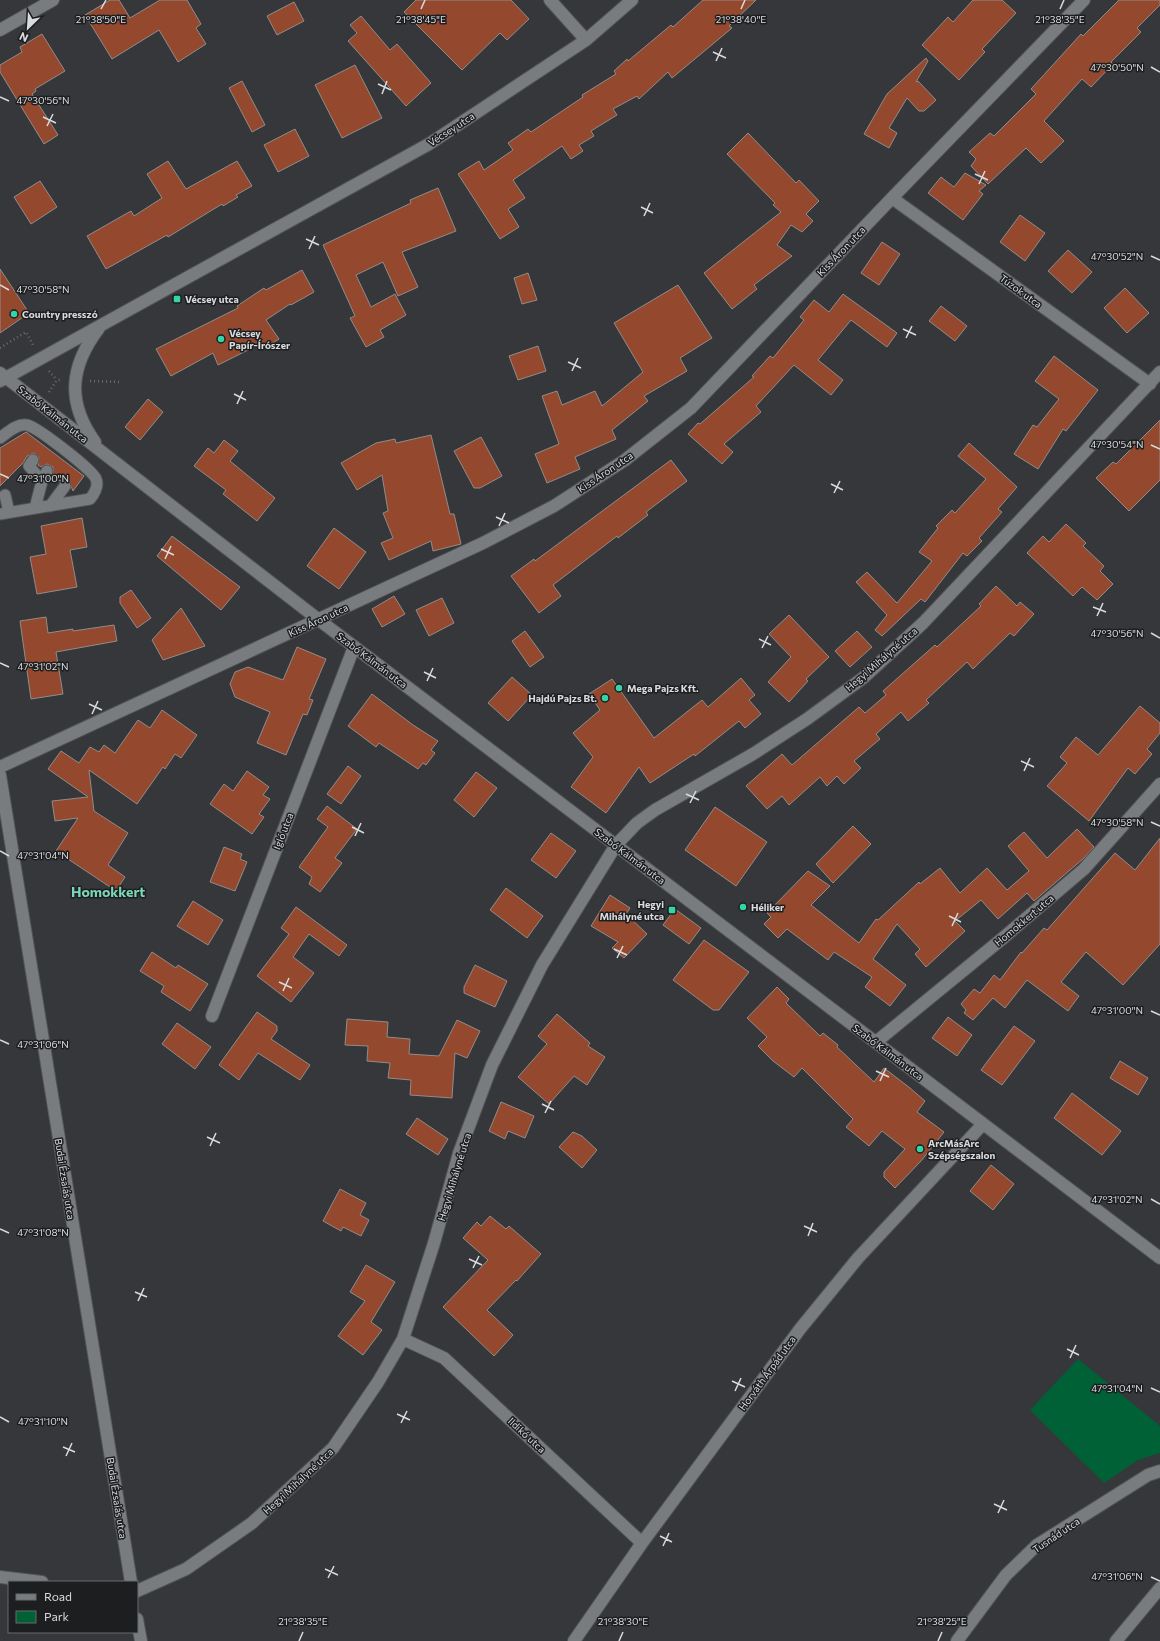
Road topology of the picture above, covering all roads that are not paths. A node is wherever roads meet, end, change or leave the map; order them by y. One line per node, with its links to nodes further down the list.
1 (53, 0): 5 (street)
2 (550, 0): 6 (street)
3 (632, 0): 6 (street, Vécsey utca)
4 (1084, 0): 7 (street, Kiss Áron utca)
5 (0, 30)
6 (586, 40): 8 (street, Vécsey utca)
7 (892, 198): 11 (street, Túzok utca); 22 (street, Kiss Áron utca)
8 (102, 324): 10 (street, Vécsey utca); 13 (street, Szabó Kálmán utca)
9 (1160, 372): 11 (street, Hegyi Mihályné utca)
10 (2, 377): 13 (street, Szabó Kálmán utca)
11 (1150, 384): 27 (street, Hegyi Mihályné utca)
12 (0, 438): 19 (lane)
13 (101, 451): 22 (street, Szabó Kálmán utca)
14 (33, 460): 16 (lane)
15 (47, 472): 16 (lane)
16 (42, 482): 20 (lane)
17 (65, 486): 19 (lane)
18 (5, 495): 21 (lane)
19 (50, 506): 20 (lane)
20 (34, 508): 21 (lane)
21 (4, 513)
22 (318, 620): 23 (street, Szabó Kálmán utca); 24 (street, Kiss Áron utca)
23 (354, 647): 27 (street, Szabó Kálmán utca); 28 (street, Igló utca)
24 (0, 767)
25 (0, 775): 37 (street, Budai Ézsaiás utca)
26 (1160, 784): 29 (street, Homokkert utca)
27 (616, 846): 29 (street, Szabó Kálmán utca); 32 (street, Hegyi Mihályné utca)
28 (212, 1016)
29 (876, 1042): 30 (street, Szabó Kálmán utca)
30 (983, 1124): 31 (street, Szabó Kálmán utca); 34 (street, Horváth Árpád utca)
31 (1160, 1258)
32 (403, 1340): 34 (street, Ildikó utca); 39 (street, Hegyi Mihályné utca)
33 (1160, 1471): 43 (street, Tusnád utca)
34 (642, 1543): 42 (street, Horváth Árpád utca)
35 (0, 1577): 36 (street)
36 (34, 1581)
37 (131, 1581)
38 (1160, 1588): 44 (street)
39 (138, 1591)
40 (138, 1624): 41 (street)
41 (141, 1641)
42 (574, 1641)
43 (957, 1641)
44 (1116, 1641)

